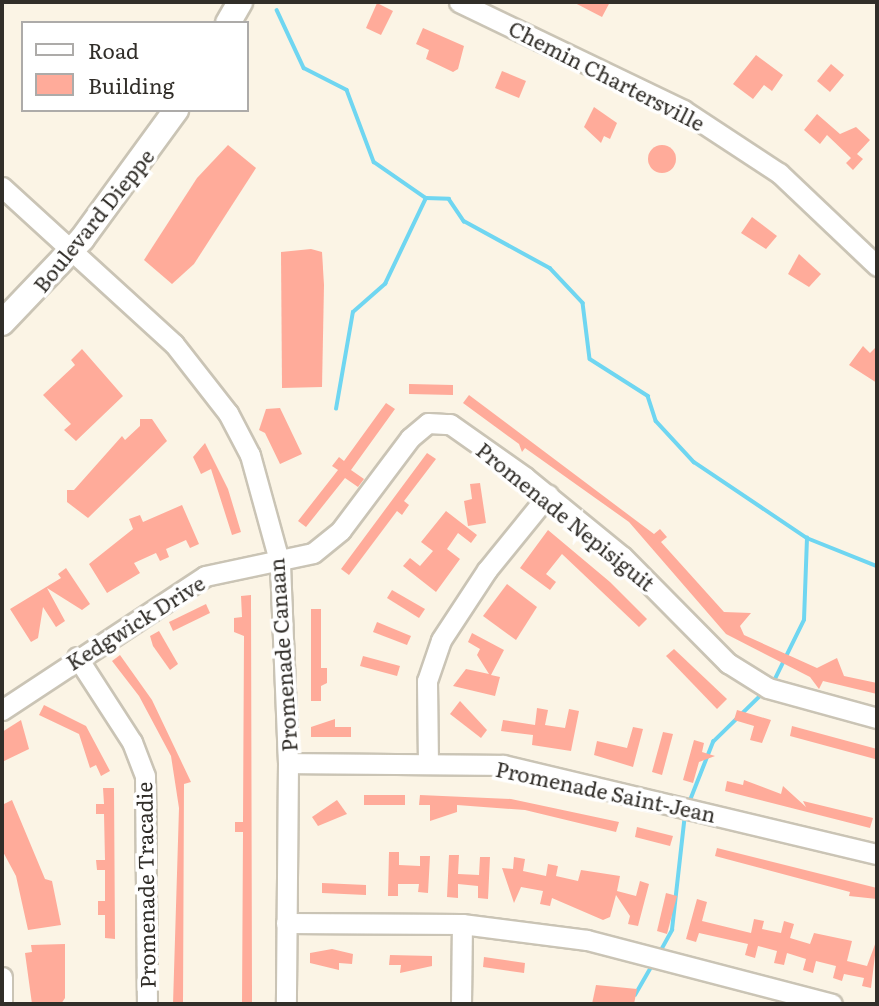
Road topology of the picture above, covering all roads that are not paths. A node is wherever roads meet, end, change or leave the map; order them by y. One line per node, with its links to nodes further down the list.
1 (240, 2): 3 (main road)
2 (458, 2): 7 (street, Chemin Chartersville)
3 (229, 21)
4 (175, 112): 6 (main road, Boulevard Dieppe)
5 (2, 187): 6 (street, Promenade Canaan)
6 (72, 252): 8 (main road, Boulevard Dieppe); 10 (street, Promenade Canaan)
7 (877, 266)
8 (2, 323)
9 (548, 495): 10 (street, Promenade Nepisiguit); 13 (street, Promenade Nepisiguit); 15 (street)
10 (280, 564): 11 (street, Kedgwick Drive); 14 (street, Promenade Canaan)
11 (78, 657): 12 (street, Kedgwick Drive); 22 (street, Promenade Tracadie)
12 (2, 710)
13 (877, 718)
14 (288, 763): 15 (street, Promenade Saint-Jean); 17 (street, Promenade Canaan)
15 (428, 764): 16 (street, Promenade Saint-Jean)
16 (877, 854)
17 (286, 923): 18 (street); 23 (street, Promenade Canaan)
18 (461, 924): 20 (street); 24 (street)
19 (2, 977): 21 (street)
20 (810, 1002): 25 (street)
21 (2, 1004)
22 (147, 1004)
23 (286, 1004)
24 (461, 1004)
25 (832, 1004)

